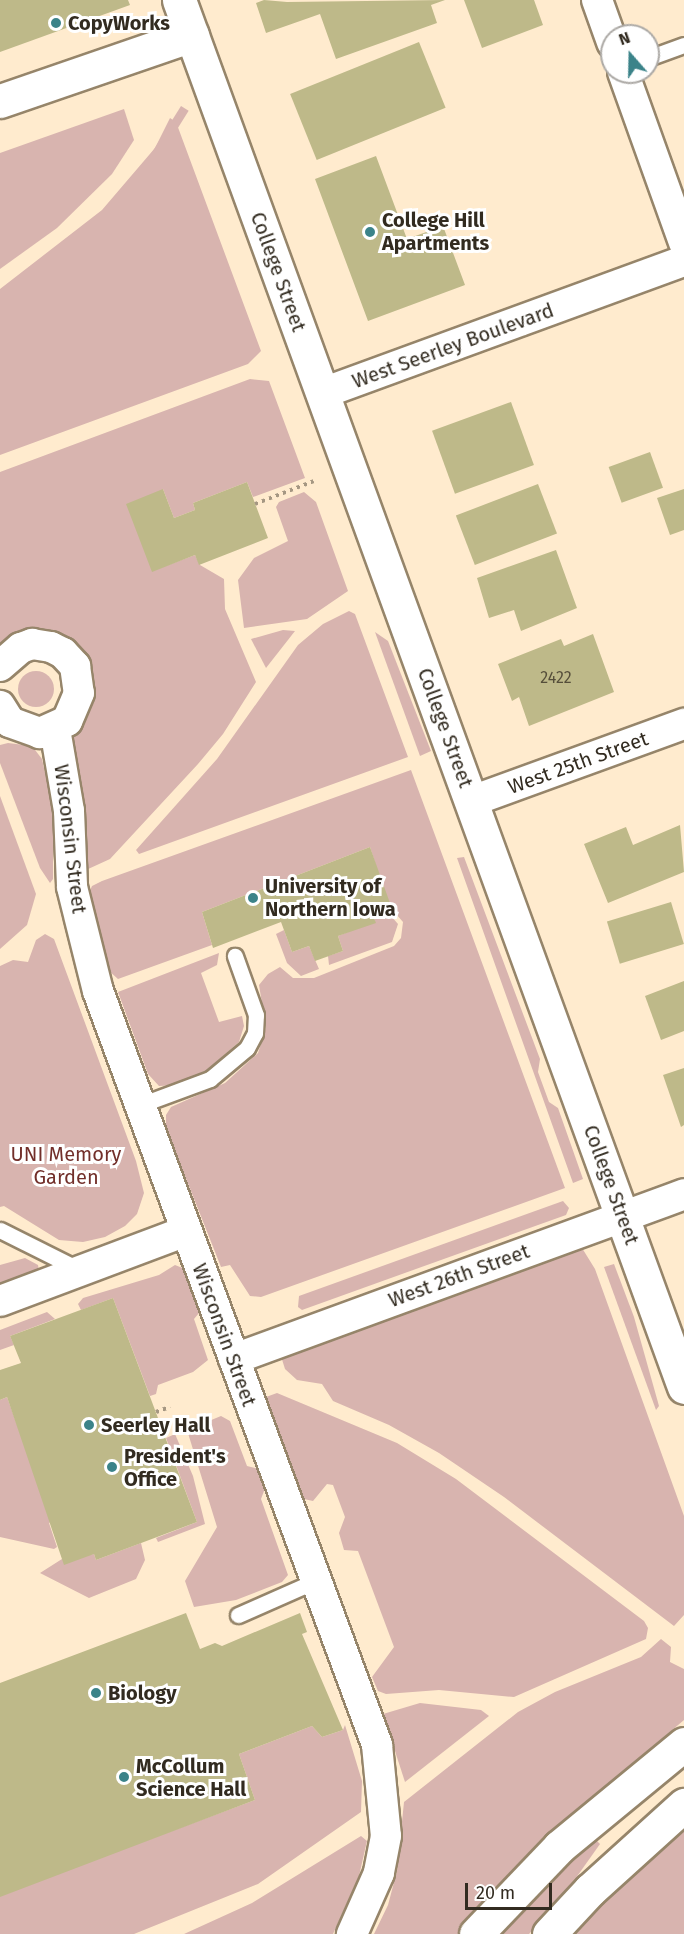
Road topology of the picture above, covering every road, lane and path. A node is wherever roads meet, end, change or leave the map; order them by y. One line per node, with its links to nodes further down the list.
1 (597, 0): 3 (street)
2 (180, 2): 4 (street, College Street)
3 (606, 24)
4 (192, 35): 8 (street); 13 (street, College Street)
5 (684, 45): 6 (lane)
6 (660, 54)
7 (627, 84): 9 (street)
8 (0, 101)
9 (684, 242)
10 (684, 261): 12 (street, West Seerley Boulevard)
11 (684, 282): 12 (street, West Seerley Boulevard)
12 (584, 298): 13 (street, West Seerley Boulevard)
13 (323, 393): 20 (street, College Street)
14 (314, 481): 15 (path)
15 (255, 504)
16 (0, 666): 19 (street)
17 (0, 706): 19 (street)
18 (684, 724): 20 (street, West 25th Street)
19 (55, 729): 22 (street, Wisconsin Street)
20 (471, 801): 24 (street, College Street)
21 (236, 956): 22 (lane)
22 (140, 1106): 26 (street, Wisconsin Street)
23 (684, 1194): 24 (street, West 26th Street)
24 (624, 1216): 29 (street, West 26th Street); 30 (street, College Street)
25 (0, 1230): 27 (lane)
26 (186, 1231): 27 (street); 29 (street, Wisconsin Street)
27 (82, 1270): 28 (street)
28 (0, 1301)
29 (234, 1359): 33 (street, Wisconsin Street)
30 (684, 1387)
31 (170, 1407): 32 (path)
32 (156, 1412)
33 (315, 1581): 34 (lane); 37 (street, Wisconsin Street)
34 (238, 1615)
35 (684, 1744): 38 (street)
36 (684, 1805): 39 (street)
37 (352, 1934)
38 (476, 1934)
39 (549, 1934)

